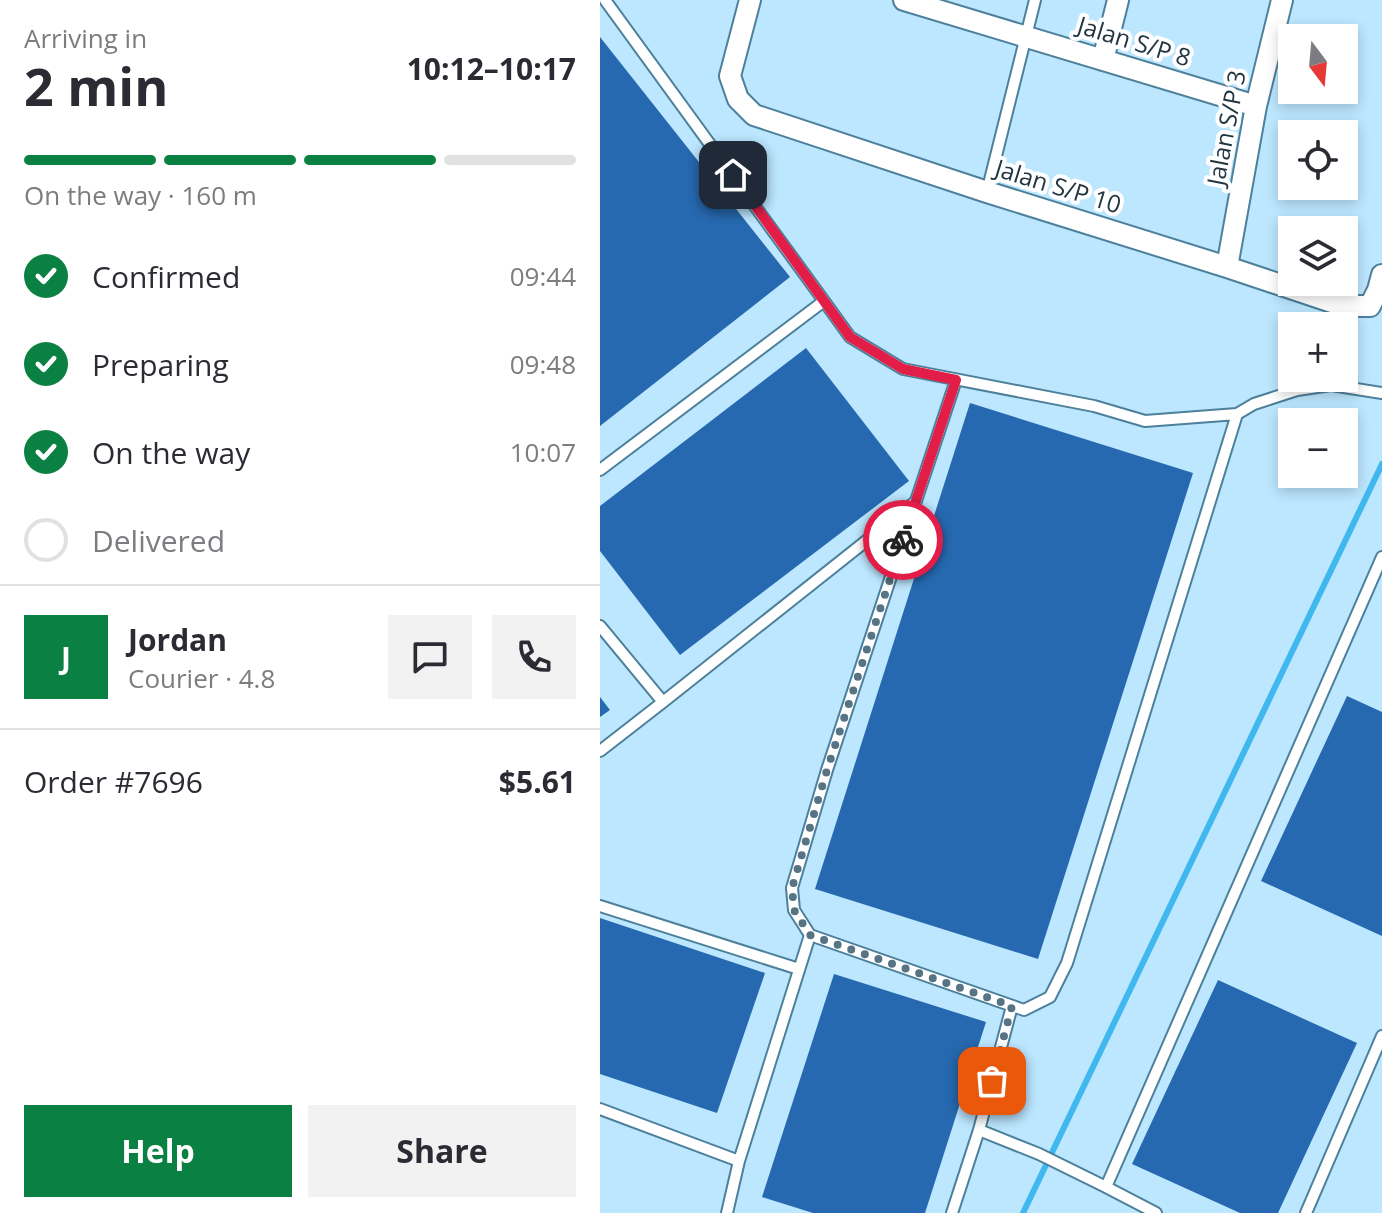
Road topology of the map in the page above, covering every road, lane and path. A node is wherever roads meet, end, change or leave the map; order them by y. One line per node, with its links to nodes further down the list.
1 (605, 0): 14 (lane)
2 (750, 0): 11 (street, Jalan S/P 10)
3 (904, 0): 7 (street, Jalan S/P 8)
4 (1035, 0): 8 (lane)
5 (1118, 0): 9 (street)
6 (1282, 0): 10 (street, Jalan S/P 3)
7 (944, 6): 8 (street, Jalan S/P 8)
8 (1026, 37): 9 (street, Jalan S/P 8); 11 (lane)
9 (1103, 60): 10 (street, Jalan S/P 8)
10 (1256, 106): 12 (street, Jalan S/P 3)
11 (987, 192): 12 (street, Jalan S/P 10)
12 (1227, 267): 13 (street, Jalan S/P 10)
13 (1382, 275)
14 (824, 301): 15 (lane); 18 (lane)
15 (956, 380): 17 (lane); 19 (lane)
16 (1382, 393): 17 (lane)
17 (1237, 414): 27 (lane)
18 (600, 470)
19 (916, 502): 22 (lane); 25 (lane)
20 (1382, 557): 32 (lane)
21 (600, 626): 22 (lane)
22 (663, 702): 23 (lane)
23 (600, 751)
24 (600, 906): 26 (lane)
25 (810, 935): 26 (lane); 27 (lane)
26 (799, 969): 31 (lane)
27 (1012, 1006): 30 (lane)
28 (1382, 1036): 36 (lane)
29 (600, 1109): 31 (lane)
30 (979, 1130): 32 (lane); 34 (lane)
31 (739, 1161): 33 (lane)
32 (1106, 1187): 35 (lane)
33 (727, 1213)
34 (952, 1213)
35 (1156, 1213)
36 (1306, 1213)

